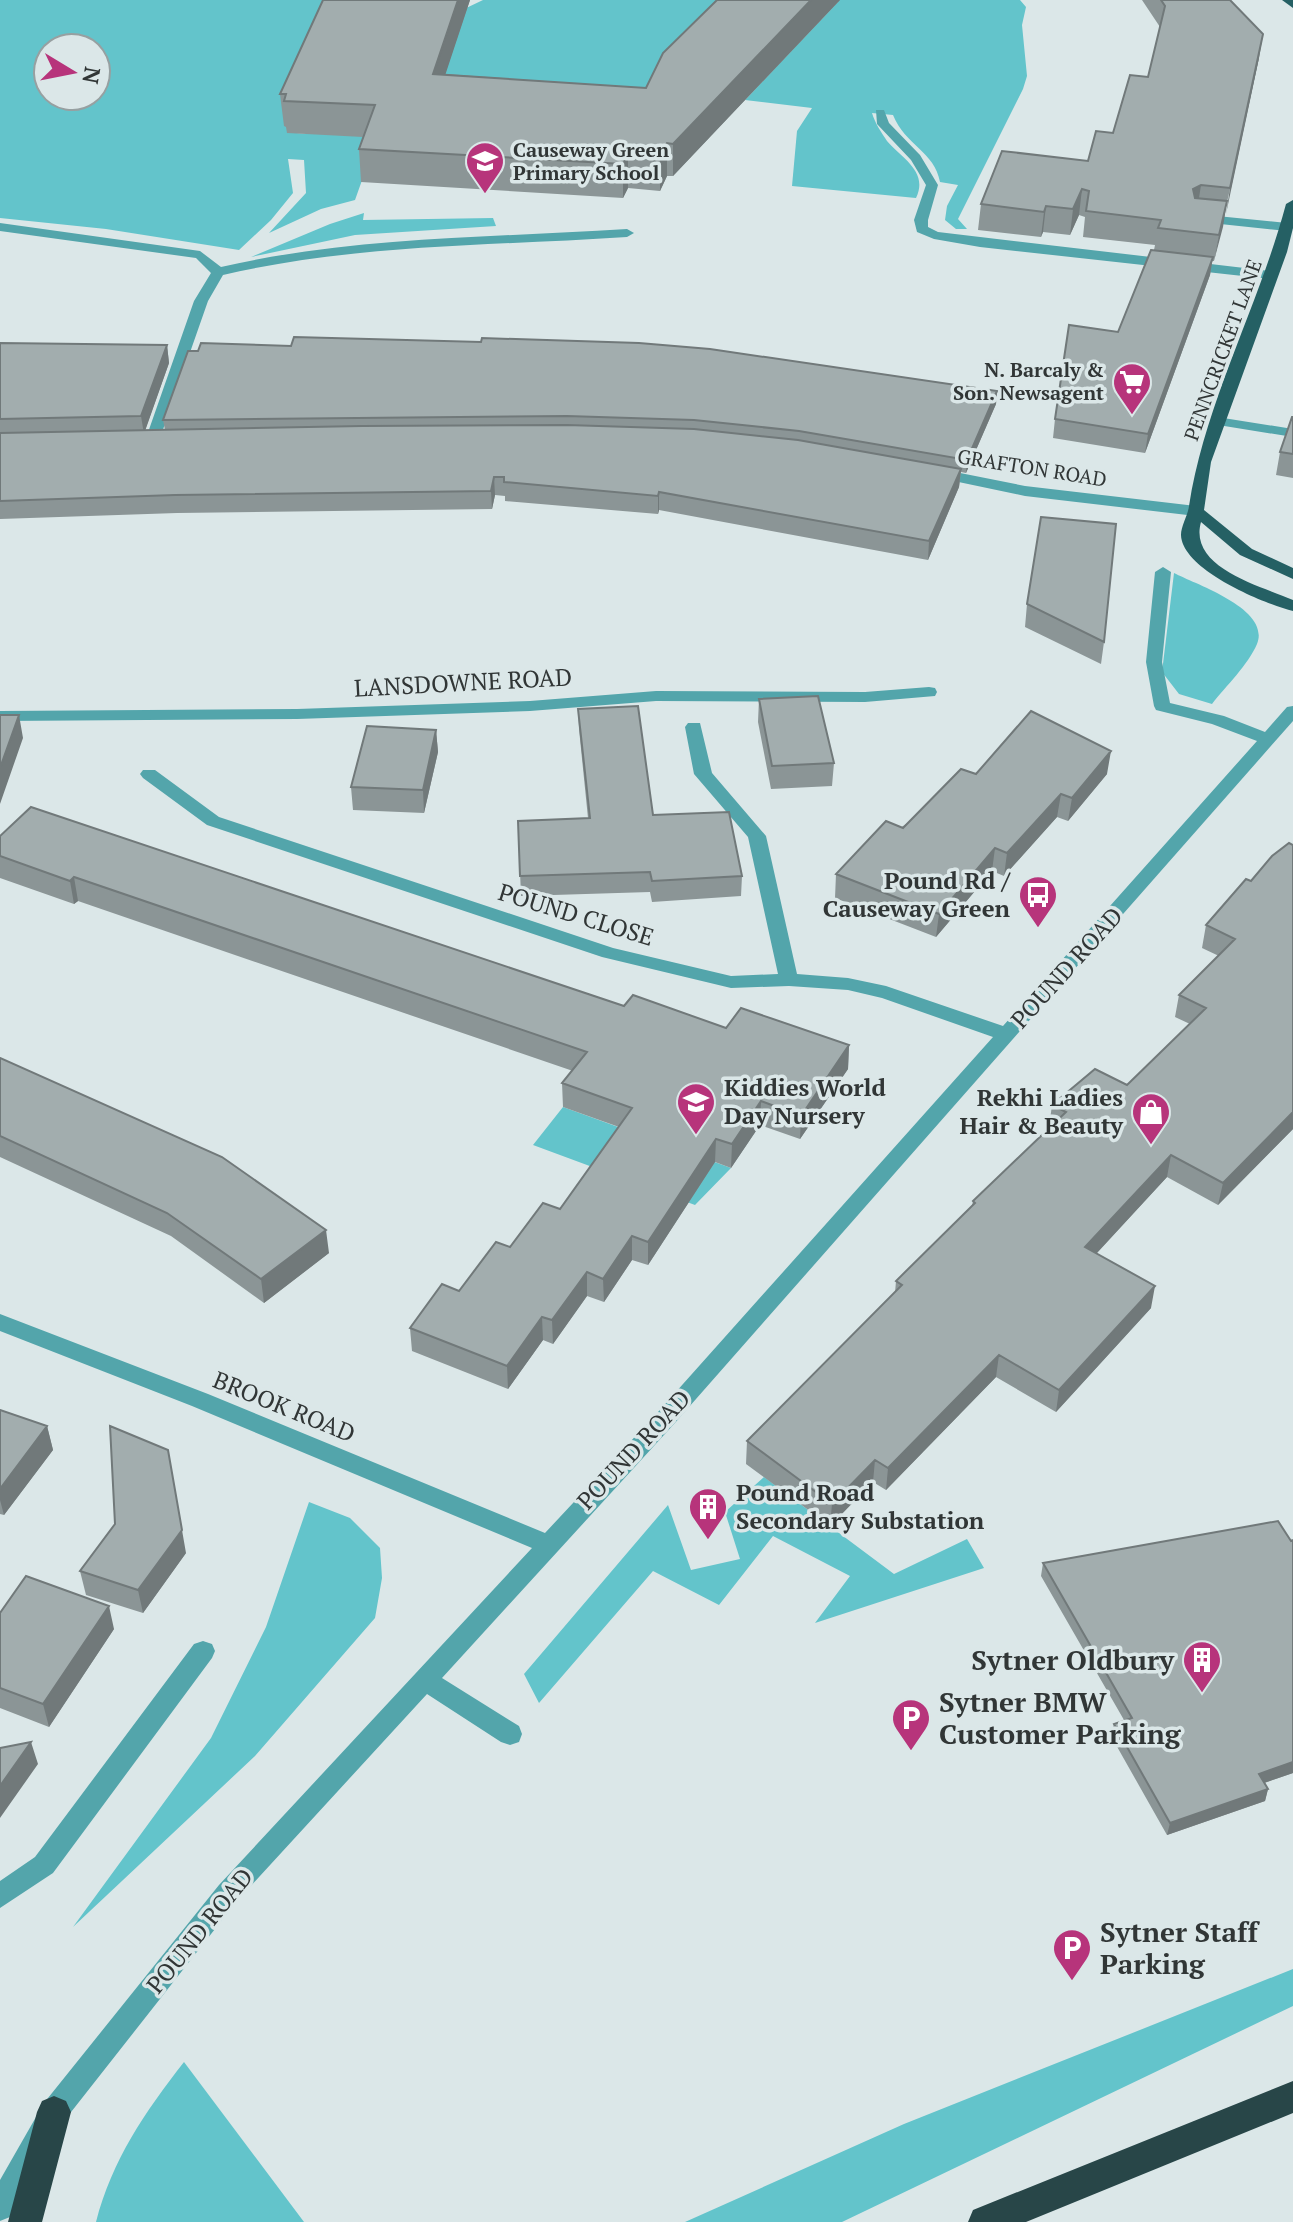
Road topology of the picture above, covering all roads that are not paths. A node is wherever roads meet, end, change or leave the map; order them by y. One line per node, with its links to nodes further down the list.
1 (1288, 0): 2 (main road)
2 (1293, 5)
3 (880, 113): 10 (street)
4 (1293, 204): 7 (main road, PENNCRICKET LANE)
5 (1197, 218): 7 (street)
6 (0, 227): 9 (street)
7 (1287, 227): 10 (main road, PENNCRICKET LANE)
8 (627, 233): 9 (street)
9 (218, 272): 13 (street)
10 (1270, 275): 11 (main road, PENNCRICKET LANE)
11 (1217, 421): 12 (street); 15 (main road, PENNCRICKET LANE)
12 (1293, 433)
13 (152, 441)
14 (912, 469): 15 (street, GRAFTON ROAD)
15 (1196, 511): 17 (main road); 18 (main road, PENNCRICKET LANE)
16 (1163, 572): 23 (street)
17 (1293, 574)
18 (1293, 606)
19 (929, 692): 21 (street, LANSDOWNE ROAD)
20 (1293, 711): 23 (street, POUND ROAD)
21 (0, 716)
22 (694, 727): 25 (street)
23 (1269, 740): 26 (street, POUND ROAD)
24 (149, 774): 25 (street, POUND CLOSE)
25 (789, 980): 26 (street, POUND CLOSE)
26 (1008, 1035): 28 (street, POUND ROAD)
27 (0, 1322): 28 (street, BROOK ROAD)
28 (547, 1544): 30 (street, POUND ROAD)
29 (203, 1651): 32 (street)
30 (424, 1679): 31 (street); 34 (street, POUND ROAD)
31 (510, 1734)
32 (0, 1896)
33 (1293, 2097): 37 (highway)
34 (54, 2112): 35 (street, POUND ROAD); 36 (highway)
35 (0, 2207)
36 (25, 2222)
37 (985, 2222)

